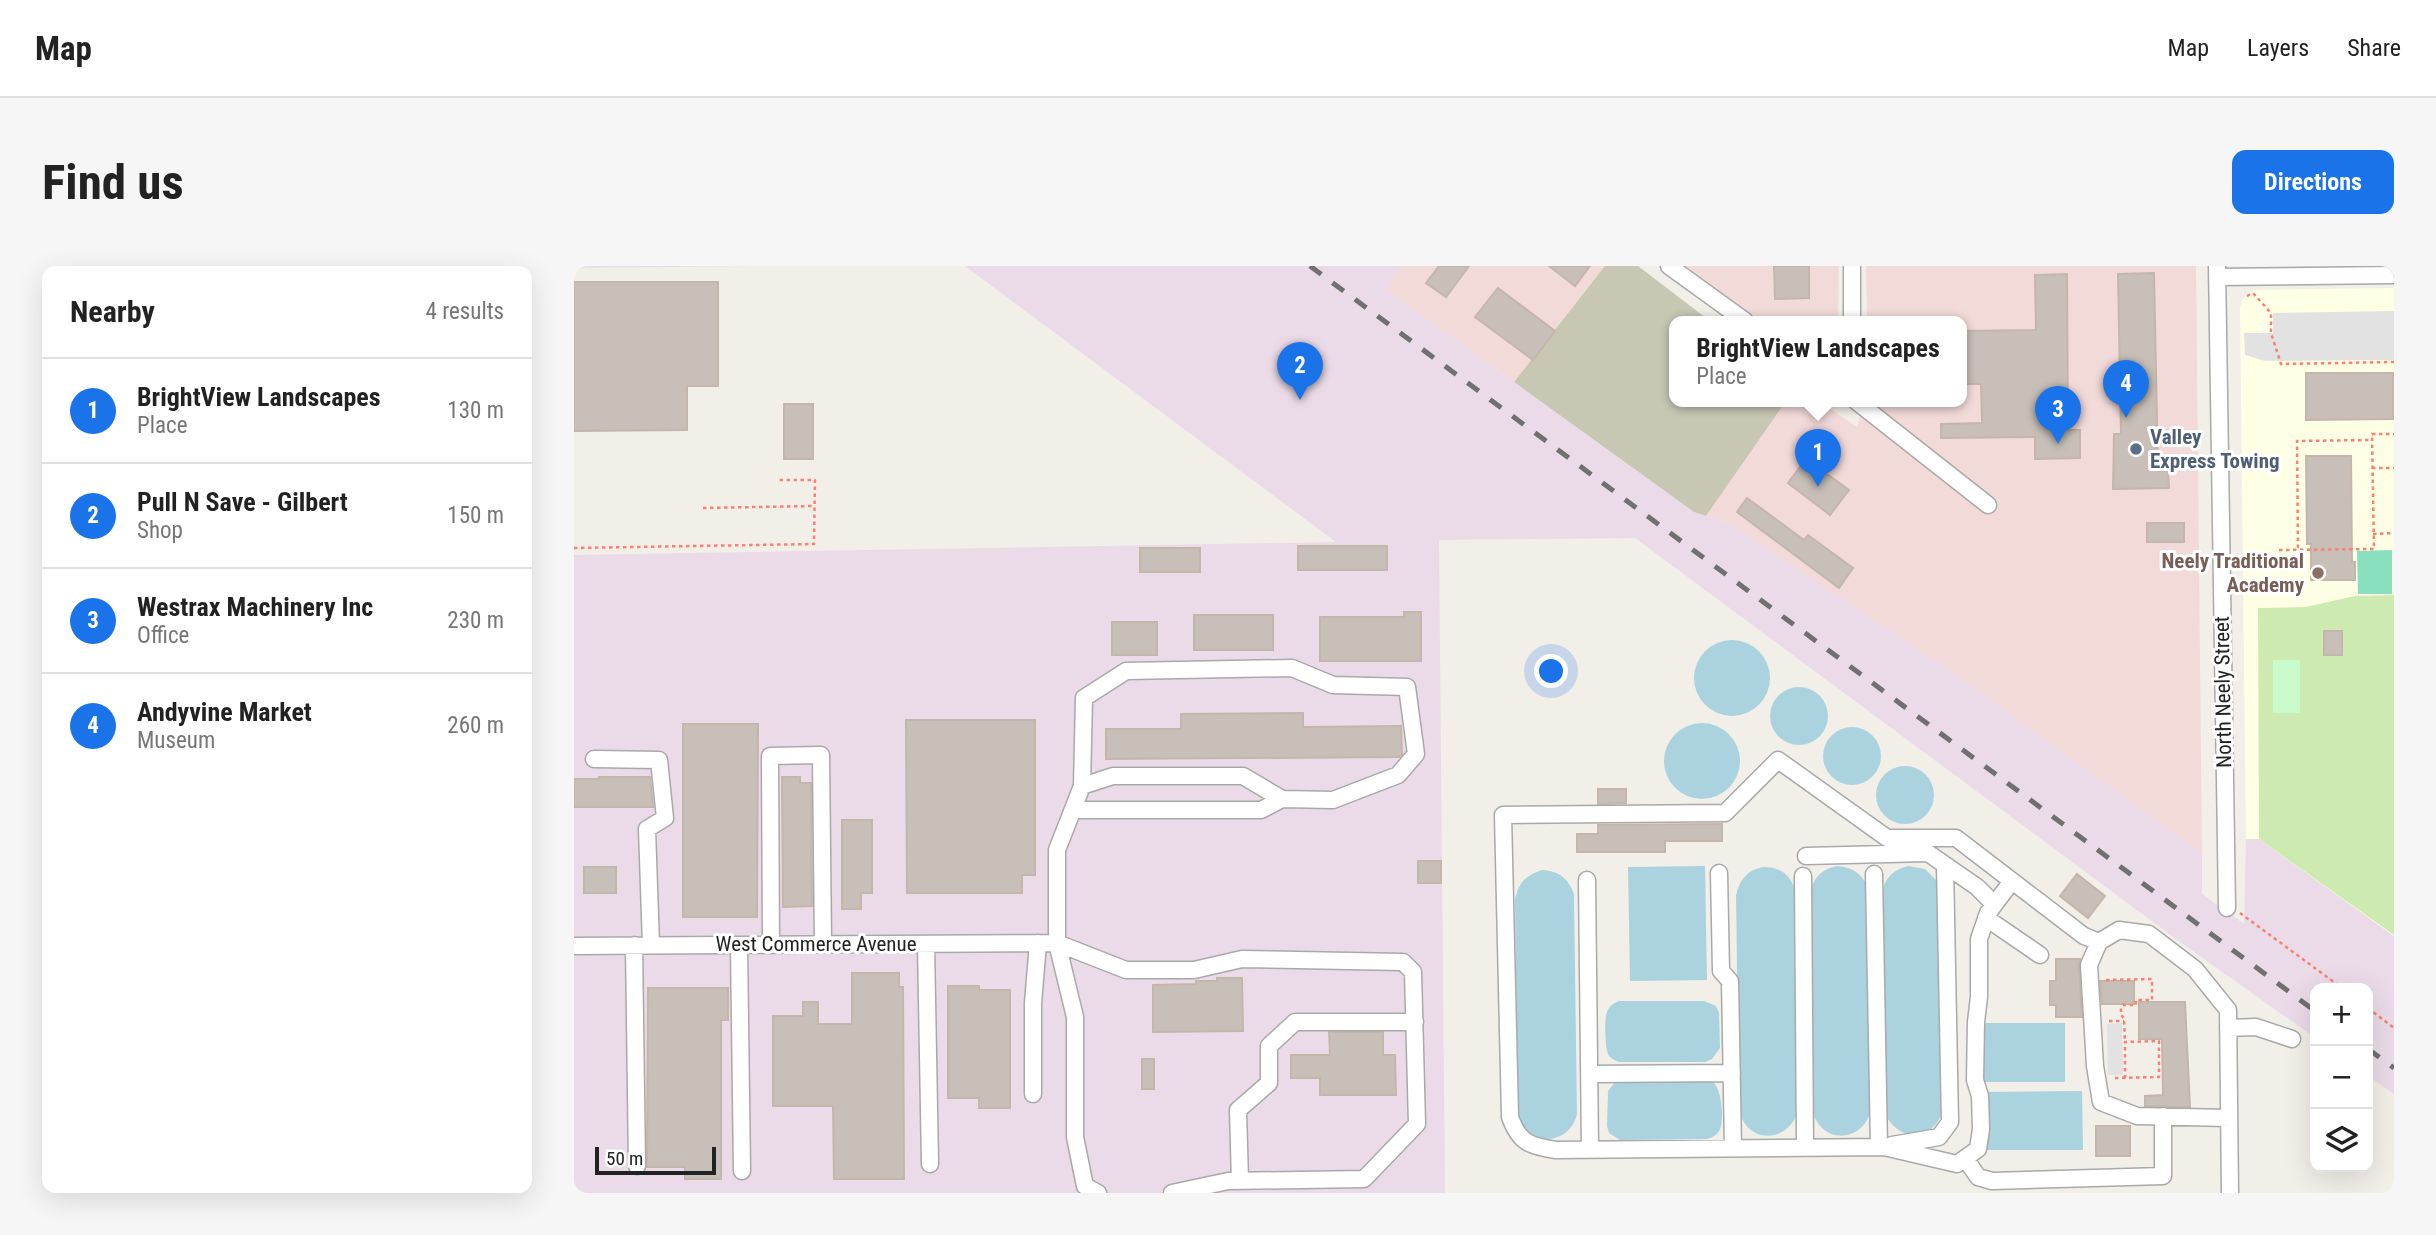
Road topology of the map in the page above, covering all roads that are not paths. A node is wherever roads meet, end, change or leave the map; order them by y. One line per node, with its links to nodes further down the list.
1 (1669, 266): 5 (street)
2 (1852, 266): 6 (street)
3 (2217, 272): 4 (street); 20 (street, North Neely Street)
4 (2394, 275)
5 (1738, 316)
6 (1852, 316)
7 (1868, 408): 8 (street)
8 (1988, 505)
9 (594, 759): 31 (street)
10 (1082, 786): 11 (street); 11 (street); 12 (street)
11 (1282, 799): 12 (street)
12 (1073, 810): 24 (street)
13 (1806, 856): 14 (street)
14 (1945, 865): 21 (street); 42 (street)
15 (1719, 873): 36 (street)
16 (1874, 874): 42 (street)
17 (1803, 876): 41 (street)
18 (1587, 880): 37 (street)
19 (2012, 881): 21 (street); 22 (street); 44 (street)
20 (2227, 906)
21 (1990, 911): 32 (street); 45 (street)
22 (2099, 942): 34 (street); 39 (street)
23 (1038, 943): 24 (street, West Commerce Avenue); 26 (street, West Commerce Avenue); 38 (street)
24 (1057, 943): 33 (street); 50 (street)
25 (823, 944): 26 (street, West Commerce Avenue); 28 (street, West Commerce Avenue); 28 (street)
26 (926, 944): 46 (street)
27 (739, 945): 28 (street, West Commerce Avenue); 31 (street, West Commerce Avenue); 48 (street)
28 (771, 945)
29 (574, 946): 30 (street, West Commerce Avenue)
30 (634, 946): 31 (street, West Commerce Avenue); 47 (street)
31 (651, 946)
32 (2040, 955)
33 (1415, 1022): 49 (street); 49 (street)
34 (2228, 1028): 35 (street); 40 (street)
35 (2292, 1039)
36 (1732, 1073): 37 (street); 43 (street)
37 (1589, 1074): 44 (street)
38 (1033, 1094)
39 (2163, 1116): 40 (street); 45 (street)
40 (2229, 1118): 52 (street)
41 (1805, 1147): 42 (street); 43 (street)
42 (1882, 1147): 45 (street)
43 (1733, 1148): 44 (street)
44 (1590, 1150)
45 (1965, 1158)
46 (930, 1164)
47 (637, 1166)
48 (742, 1171)
49 (1240, 1181): 51 (street)
50 (1098, 1193)
51 (1172, 1193)
52 (2230, 1193)

